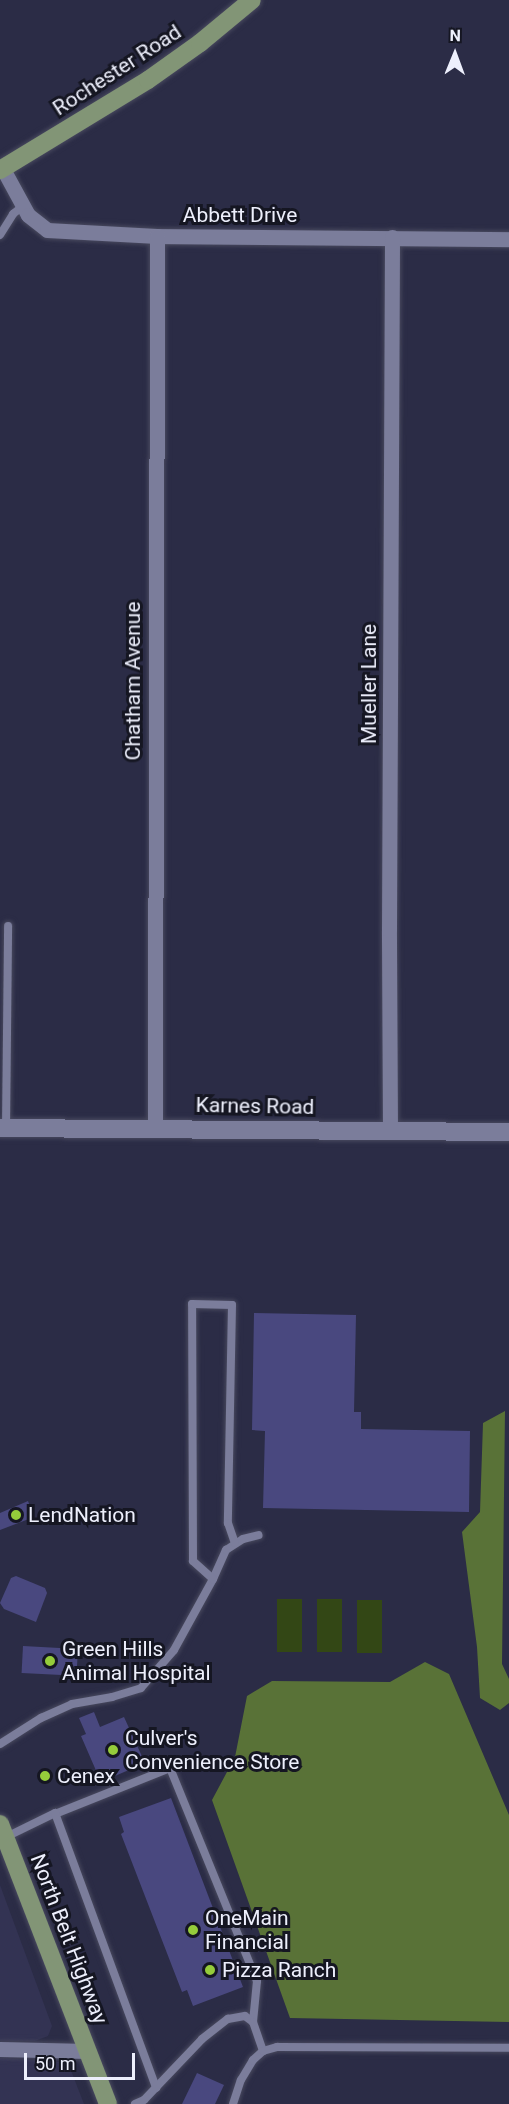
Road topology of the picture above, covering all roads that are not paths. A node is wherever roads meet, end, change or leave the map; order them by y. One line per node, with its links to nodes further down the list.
1 (252, 0): 2 (main road, Rochester Road)
2 (2, 170): 3 (street, Abbett Drive)
3 (23, 206): 4 (lane); 5 (street, Abbett Drive)
4 (0, 235)
5 (157, 236): 6 (street, Abbett Drive); 9 (street, Chatham Avenue)
6 (392, 237): 7 (street, Abbett Drive); 11 (street, Mueller Lane)
7 (509, 239)
8 (8, 926): 10 (lane)
9 (155, 1127): 10 (street, Karnes Road); 11 (street, Karnes Road)
10 (3, 1128)
11 (390, 1131): 12 (street, Karnes Road)
12 (509, 1132)
13 (259, 1535): 14 (lane)
14 (235, 1543): 15 (lane); 15 (lane)
15 (213, 1579): 16 (lane)
16 (0, 1744)
17 (55, 1814): 18 (lane); 19 (lane); 24 (lane)
18 (3, 1831): 22 (main road, North Belt Highway)
19 (253, 2022): 23 (lane); 24 (lane)
20 (509, 2048): 23 (lane)
21 (0, 2049): 22 (street)
22 (88, 2050): 25 (main road, North Belt Highway)
23 (263, 2051): 27 (lane)
24 (156, 2088): 26 (lane)
25 (108, 2104)
26 (135, 2104)
27 (233, 2104)

